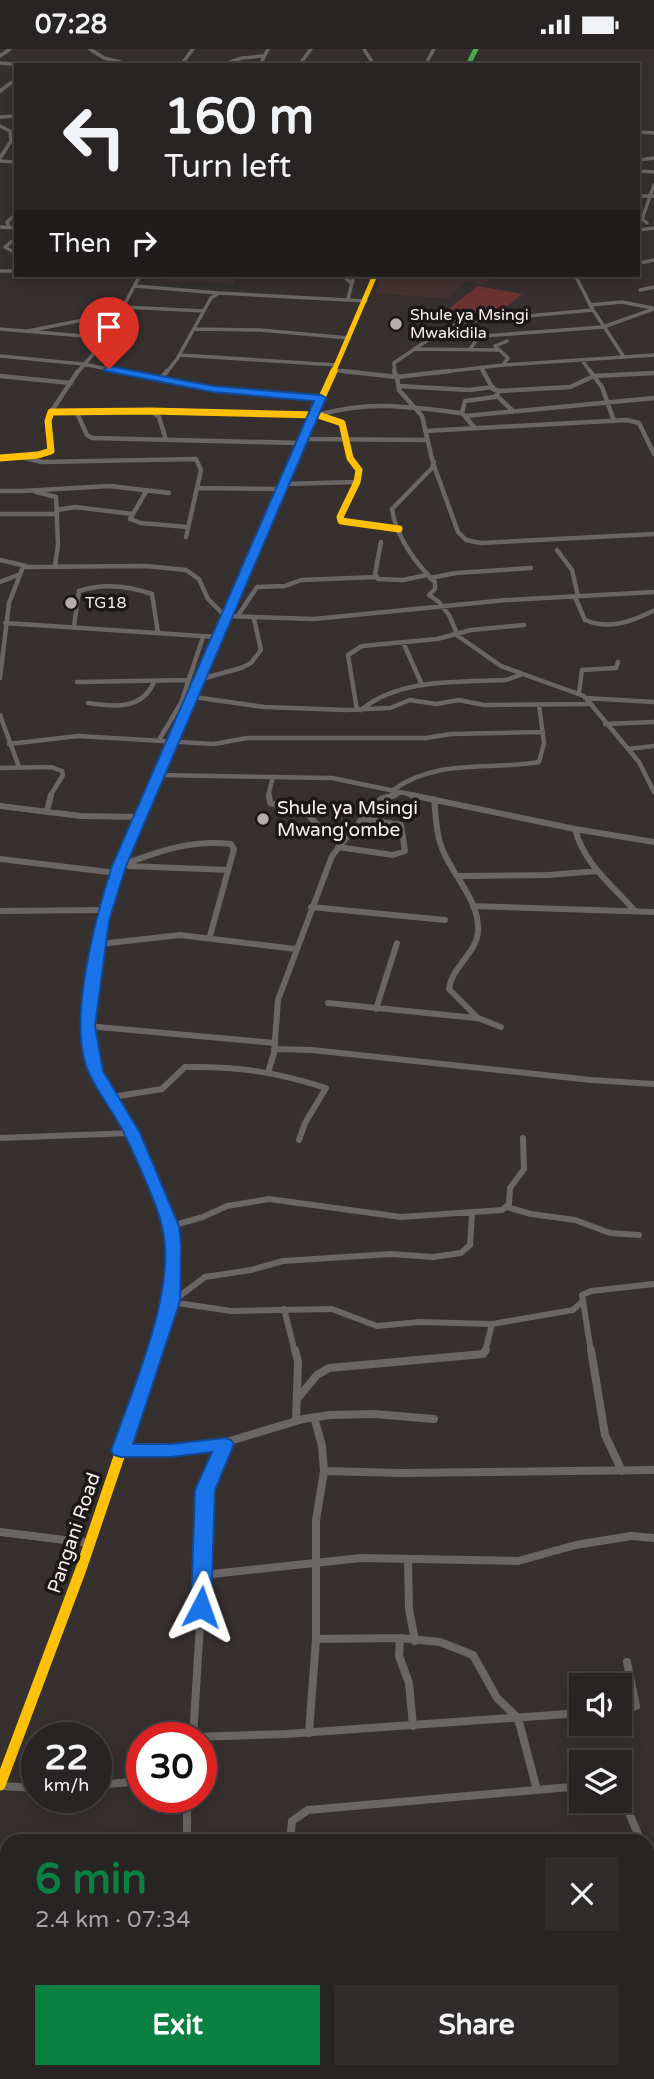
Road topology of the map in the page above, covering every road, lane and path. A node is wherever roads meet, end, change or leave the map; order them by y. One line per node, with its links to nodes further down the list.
1 (10, 49): 5 (street)
2 (90, 49): 7 (street)
3 (274, 49): 4 (street)
4 (267, 50): 6 (street)
5 (0, 56)
6 (263, 56): 8 (street); 9 (street)
7 (124, 63)
8 (227, 63)
9 (261, 63)
10 (0, 129): 11 (street)
11 (10, 131): 12 (street); 14 (street)
12 (14, 131)
13 (0, 142): 14 (street)
14 (10, 142): 15 (street)
15 (0, 159)
16 (654, 185): 17 (street)
17 (652, 196): 20 (street)
18 (14, 216): 23 (street)
19 (640, 223): 20 (street)
20 (647, 223): 21 (street)
21 (654, 226)
22 (0, 227): 23 (street)
23 (9, 227): 24 (street)
24 (14, 228)
25 (14, 240): 26 (street)
26 (14, 252)
27 (139, 277): 33 (street)
28 (344, 277): 32 (street)
29 (353, 277): 32 (street)
30 (374, 277): 40 (main road, Pangani Road)
31 (576, 277): 41 (street)
32 (351, 283): 39 (street)
33 (135, 286): 35 (street); 37 (street)
34 (654, 286): 36 (street)
35 (146, 289): 37 (street); 38 (street)
36 (640, 290)
37 (130, 293): 42 (street)
38 (219, 293): 39 (street); 45 (street)
39 (348, 299): 40 (street)
40 (366, 301): 51 (main road, Pangani Road)
41 (590, 305): 43 (street); 44 (street)
42 (123, 307): 45 (street); 49 (street); 50 (street)
43 (654, 309): 46 (street)
44 (593, 310): 46 (street); 53 (street)
45 (204, 311): 48 (street)
46 (604, 327): 54 (street); 59 (street)
47 (0, 329): 49 (street)
48 (194, 329): 51 (street); 56 (street)
49 (28, 331): 50 (street)
50 (107, 338): 61 (street)
51 (349, 338): 63 (main road, Pangani Road)
52 (506, 341): 55 (street)
53 (415, 349): 54 (street); 68 (street)
54 (470, 349): 55 (street)
55 (500, 350): 62 (street)
56 (180, 355): 63 (street); 69 (street)
57 (654, 355): 59 (street)
58 (0, 356): 61 (street)
59 (624, 357): 60 (street)
60 (582, 360): 62 (street); 67 (street)
61 (83, 364): 69 (street); 70 (street)
62 (503, 365): 64 (street)
63 (334, 367): 68 (street); 74 (main road, Pangani Road)
64 (481, 367): 68 (street); 72 (street)
65 (654, 373): 67 (street)
66 (0, 376): 70 (street)
67 (594, 376): 73 (street); 76 (street)
68 (397, 377): 71 (street)
69 (160, 380): 74 (street)
70 (71, 383): 79 (street)
71 (398, 386): 72 (street); 77 (street)
72 (493, 387): 73 (street)
73 (498, 393): 78 (street); 82 (street)
74 (321, 398): 83 (main road, Pangani Road)
75 (654, 398): 76 (street)
76 (607, 401): 78 (street); 84 (street)
77 (414, 407): 82 (street); 83 (street); 86 (street)
78 (513, 411): 82 (street)
79 (51, 412): 80 (main road); 92 (main road)
80 (77, 413): 81 (main road); 87 (street)
81 (155, 414): 83 (main road); 87 (street)
82 (463, 414): 85 (street)
83 (316, 415): 88 (main road); 90 (main road, Pangani Road)
84 (614, 421): 85 (street); 91 (street)
85 (475, 428): 86 (street)
86 (425, 431): 89 (street)
87 (166, 440): 90 (street)
88 (348, 440): 89 (street); 90 (street); 95 (main road)
89 (427, 440): 94 (street)
90 (302, 441): 96 (main road, Pangani Road)
91 (654, 454)
92 (22, 457): 93 (main road); 97 (street)
93 (0, 458)
94 (434, 462): 106 (street); 107 (street)
95 (356, 482): 96 (street); 106 (main road)
96 (282, 487): 97 (street); 123 (main road, Pangani Road)
97 (197, 488): 105 (street)
98 (147, 490): 100 (street); 101 (street); 104 (street)
99 (0, 491): 100 (street)
100 (22, 491): 102 (street)
101 (169, 493)
102 (57, 512): 103 (street); 104 (street); 113 (street)
103 (0, 514)
104 (133, 514): 105 (street)
105 (187, 527): 108 (street)
106 (399, 529): 116 (street)
107 (654, 534)
108 (186, 537)
109 (381, 542): 117 (street)
110 (557, 550): 120 (street)
111 (0, 560): 112 (street)
112 (28, 566): 113 (street); 115 (street)
113 (55, 566): 123 (street)
114 (531, 568): 116 (street)
115 (18, 575): 118 (street); 125 (street)
116 (428, 576): 117 (street); 121 (street)
117 (377, 577): 123 (street)
118 (0, 582)
119 (654, 592): 120 (street)
120 (577, 596): 121 (street); 122 (street)
121 (442, 607): 124 (street); 129 (street)
122 (653, 611)
123 (231, 617): 124 (street); 131 (main road, Pangani Road)
124 (254, 619): 137 (street)
125 (5, 623): 127 (street); 133 (street)
126 (524, 625): 129 (street)
127 (74, 626): 128 (street); 128 (street)
128 (158, 633): 130 (street)
129 (457, 634): 132 (street); 135 (street)
130 (203, 637): 131 (street); 138 (street)
131 (218, 637): 137 (main road, Pangani Road)
132 (403, 642): 141 (street); 148 (street)
133 (1, 651): 136 (street)
134 (618, 662): 142 (street)
135 (520, 675): 141 (street); 142 (street)
136 (0, 678)
137 (201, 679): 143 (main road, Pangani Road)
138 (188, 680): 140 (street); 154 (street)
139 (78, 682): 140 (street)
140 (154, 682): 146 (street)
141 (422, 685): 148 (street)
142 (579, 693): 144 (street)
143 (194, 697): 148 (street); 155 (main road, Pangani Road)
144 (587, 701): 145 (street); 147 (street); 151 (street)
145 (654, 702)
146 (88, 703)
147 (539, 705): 148 (street); 153 (street)
148 (359, 710)
149 (0, 715): 152 (street)
150 (654, 722): 151 (street)
151 (605, 724): 158 (street)
152 (1, 728): 156 (street)
153 (543, 732): 155 (street); 163 (street)
154 (159, 740): 155 (street); 156 (street)
155 (175, 741): 161 (main road, Pangani Road)
156 (9, 744): 159 (street)
157 (654, 747): 158 (street)
158 (628, 749): 164 (street)
159 (19, 767): 160 (street); 168 (street)
160 (0, 768)
161 (159, 775): 162 (street); 169 (main road, Pangani Road)
162 (273, 777): 163 (street); 171 (street)
163 (393, 790): 165 (street)
164 (654, 792)
165 (402, 793): 166 (street); 170 (street)
166 (434, 799): 172 (street); 179 (street)
167 (0, 806): 168 (street)
168 (47, 811): 169 (street)
169 (141, 817): 176 (main road, Pangani Road)
170 (363, 819): 174 (street); 174 (street)
171 (317, 824)
172 (575, 829): 173 (street); 178 (street)
173 (654, 842)
174 (338, 847): 181 (street)
175 (0, 859): 176 (street)
176 (118, 869): 177 (street); 177 (street); 182 (main road, Pangani Road)
177 (228, 870): 187 (street)
178 (598, 871): 179 (street); 183 (street)
179 (459, 876): 180 (street)
180 (473, 906): 183 (street); 193 (street)
181 (311, 907): 186 (street); 190 (street)
182 (105, 910): 184 (street); 189 (main road, Pangani Road)
183 (634, 910): 185 (street)
184 (0, 911)
185 (654, 912)
186 (444, 920)
187 (210, 936): 189 (street); 190 (street)
188 (397, 943): 192 (street)
189 (100, 944): 194 (main road, Pangani Road)
190 (296, 949): 196 (street)
191 (328, 1003): 192 (street)
192 (376, 1009): 193 (street)
193 (478, 1018): 195 (street)
194 (87, 1026): 196 (street); 199 (main road, Pangani Road)
195 (501, 1027)
196 (275, 1046): 197 (street); 198 (street)
197 (269, 1069): 199 (street); 203 (street)
198 (654, 1084)
199 (112, 1097): 200 (main road, Pangani Road)
200 (132, 1133): 201 (street); 206 (main road, Pangani Road)
201 (0, 1138)
202 (523, 1138): 204 (street)
203 (299, 1140)
204 (507, 1207): 205 (street); 207 (street)
205 (472, 1214): 206 (street); 209 (street)
206 (171, 1226): 209 (main road, Pangani Road)
207 (639, 1235)
208 (654, 1284): 210 (street)
209 (171, 1301): 211 (street); 218 (main road, Pangani Road)
210 (583, 1301): 212 (street); 221 (street)
211 (284, 1308): 212 (street); 213 (street)
212 (492, 1324): 213 (street)
213 (297, 1399): 216 (street)
214 (314, 1417): 215 (street); 216 (street); 220 (street)
215 (434, 1419)
216 (296, 1420): 217 (street)
217 (225, 1444): 218 (street); 227 (street)
218 (121, 1451): 224 (main road, Pangani Road)
219 (654, 1470): 221 (street)
220 (324, 1471): 221 (street); 226 (street)
221 (622, 1471)
222 (0, 1532): 224 (street)
223 (654, 1538): 225 (street)
224 (89, 1543): 241 (main road, Pangani Road)
225 (408, 1559): 226 (street); 230 (street)
226 (314, 1565): 227 (street); 229 (street)
227 (203, 1575): 237 (street)
228 (400, 1637): 229 (street); 230 (street); 238 (street)
229 (316, 1639): 239 (street)
230 (415, 1641): 236 (street)
231 (627, 1662): 232 (street)
232 (629, 1673)
233 (632, 1686): 234 (street)
234 (632, 1709)
235 (569, 1714): 236 (street)
236 (518, 1718): 238 (street); 244 (street)
237 (194, 1722)
238 (413, 1726): 239 (street)
239 (309, 1733): 240 (street)
240 (217, 1736)
241 (0, 1785): 242 (street)
242 (21, 1787)
243 (569, 1787): 244 (street)
244 (537, 1790): 248 (street)
245 (187, 1813): 247 (street)
246 (630, 1813): 249 (street)
247 (187, 1834)
248 (290, 1834)
249 (638, 1834)

